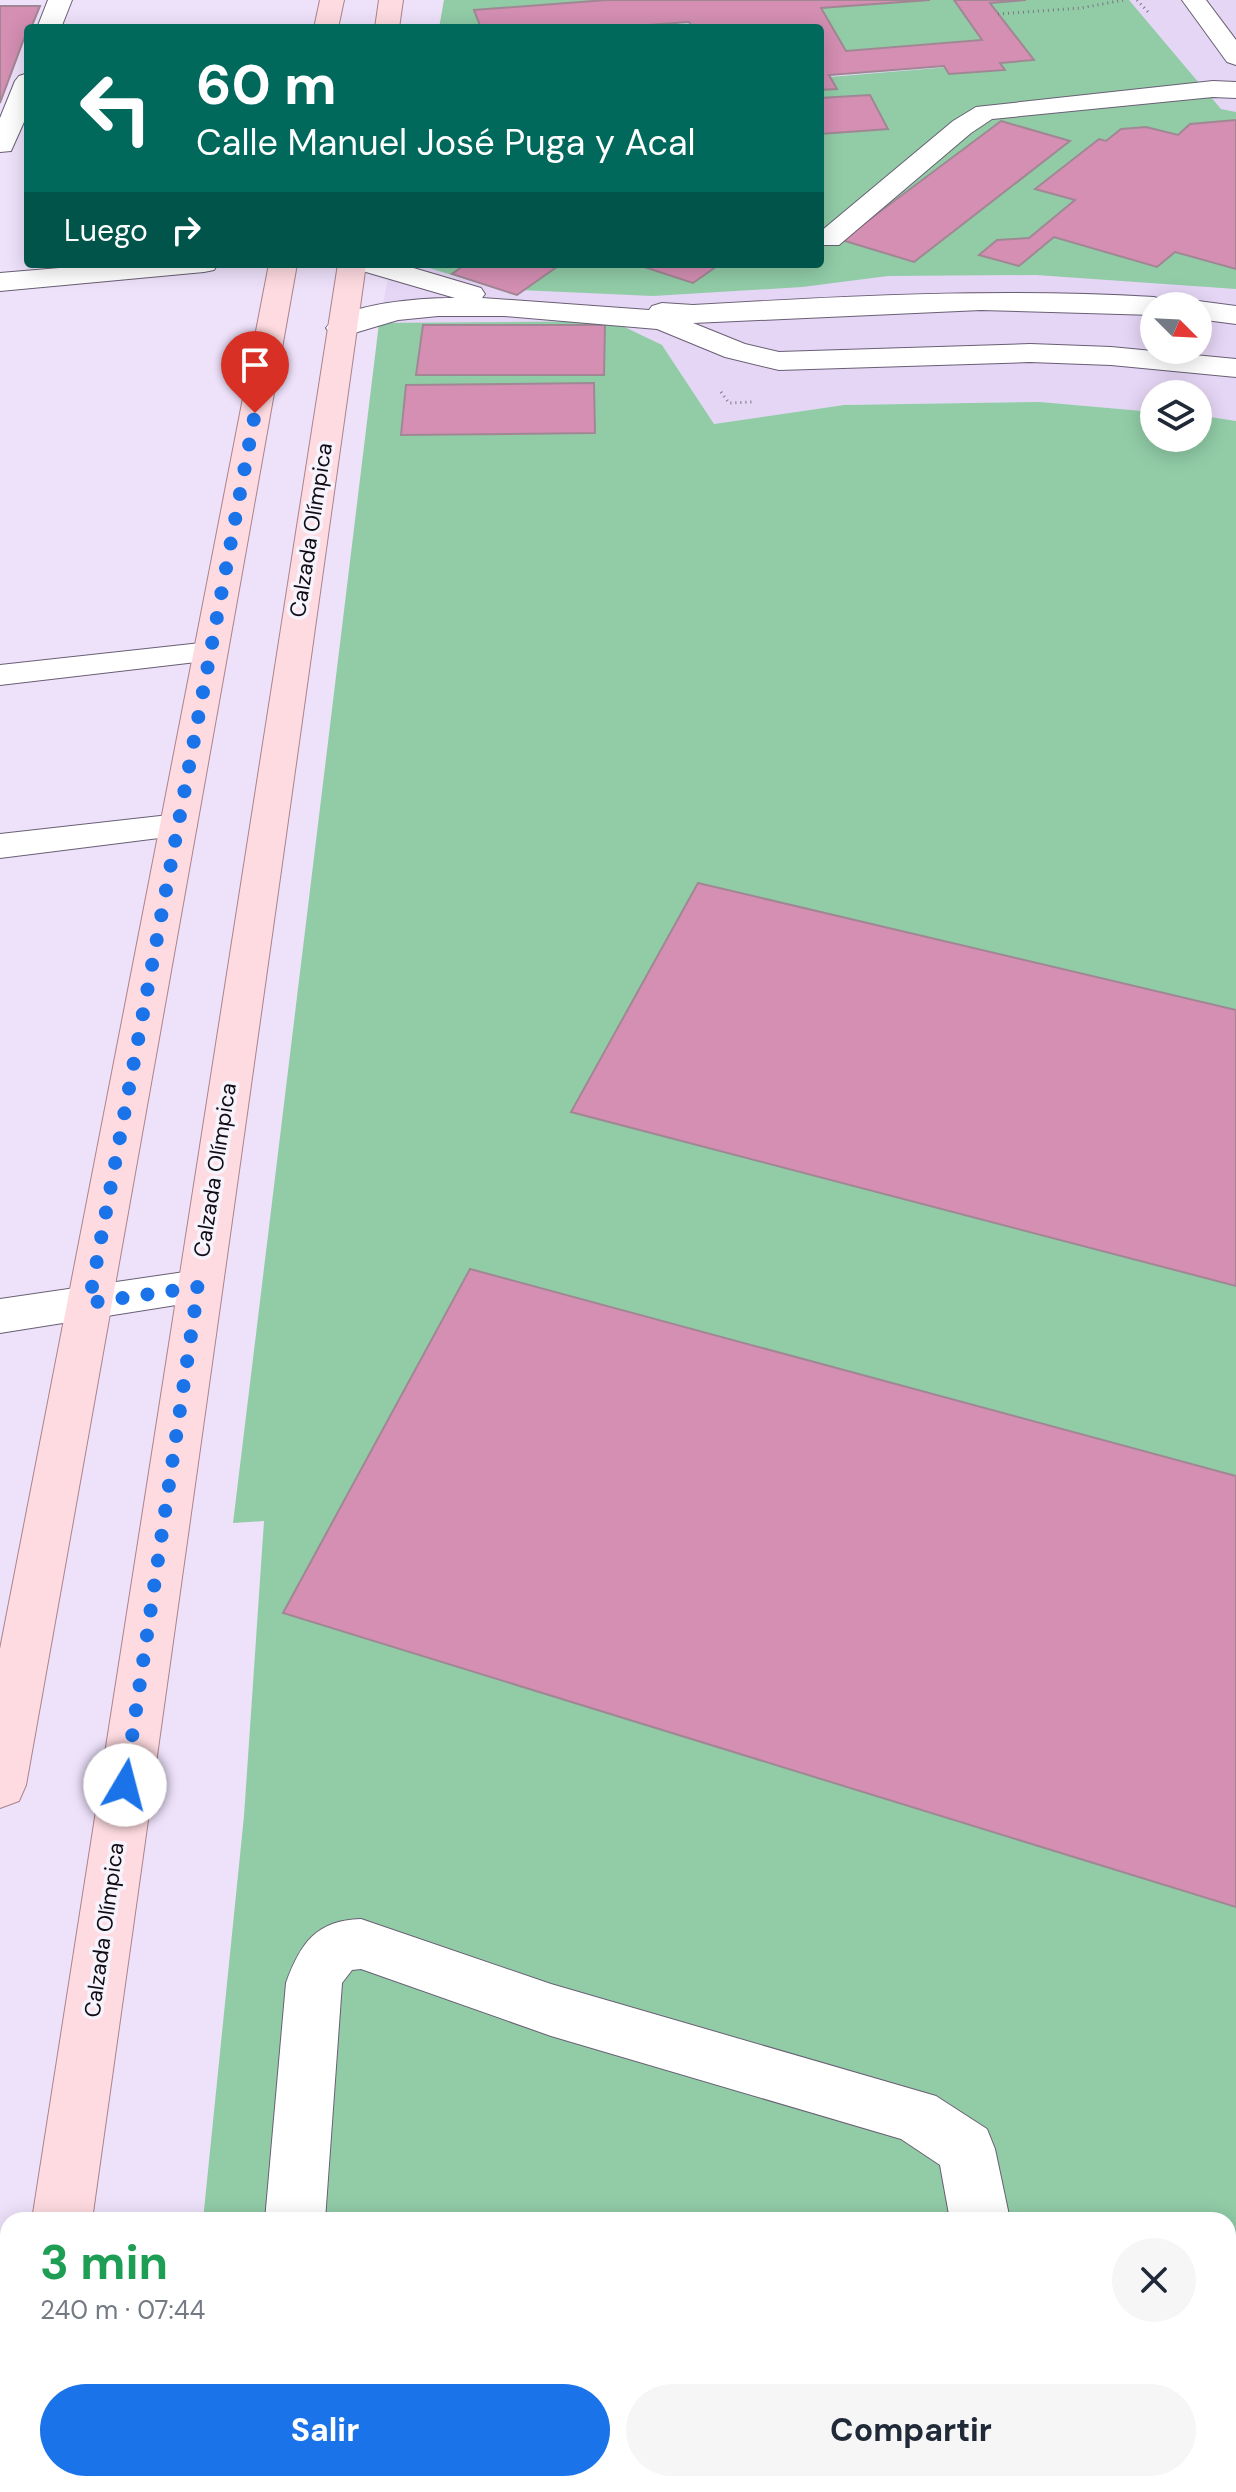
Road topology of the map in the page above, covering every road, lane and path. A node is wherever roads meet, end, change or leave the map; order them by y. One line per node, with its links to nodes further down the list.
1 (60, 0): 7 (street)
2 (332, 0): 8 (main road)
3 (391, 0): 9 (main road)
4 (1123, 0): 6 (path)
5 (1194, 0): 10 (street)
6 (998, 14)
7 (51, 24)
8 (327, 24)
9 (388, 24)
10 (1236, 57)
11 (1236, 90): 14 (street)
12 (24, 91): 13 (street)
13 (2, 145)
14 (829, 239)
15 (159, 268): 19 (street)
16 (282, 268): 26 (main road)
17 (351, 268): 24 (main road, Calzada Olímpica)
18 (382, 268): 23 (street)
19 (0, 282)
20 (1140, 305): 23 (street)
21 (1212, 312): 22 (street)
22 (1236, 315)
23 (692, 323): 24 (street); 25 (street)
24 (341, 328): 30 (main road, Calzada Olímpica)
25 (1236, 368)
26 (210, 652): 27 (street); 28 (main road)
27 (0, 675)
28 (178, 826): 29 (street); 31 (main road)
29 (0, 846)
30 (198, 1287): 31 (street); 34 (main road, Calzada Olímpica)
31 (89, 1303): 32 (street); 33 (main road)
32 (0, 1316)
33 (0, 1785)
34 (63, 2212)
35 (296, 2212): 36 (street)
36 (978, 2212)

